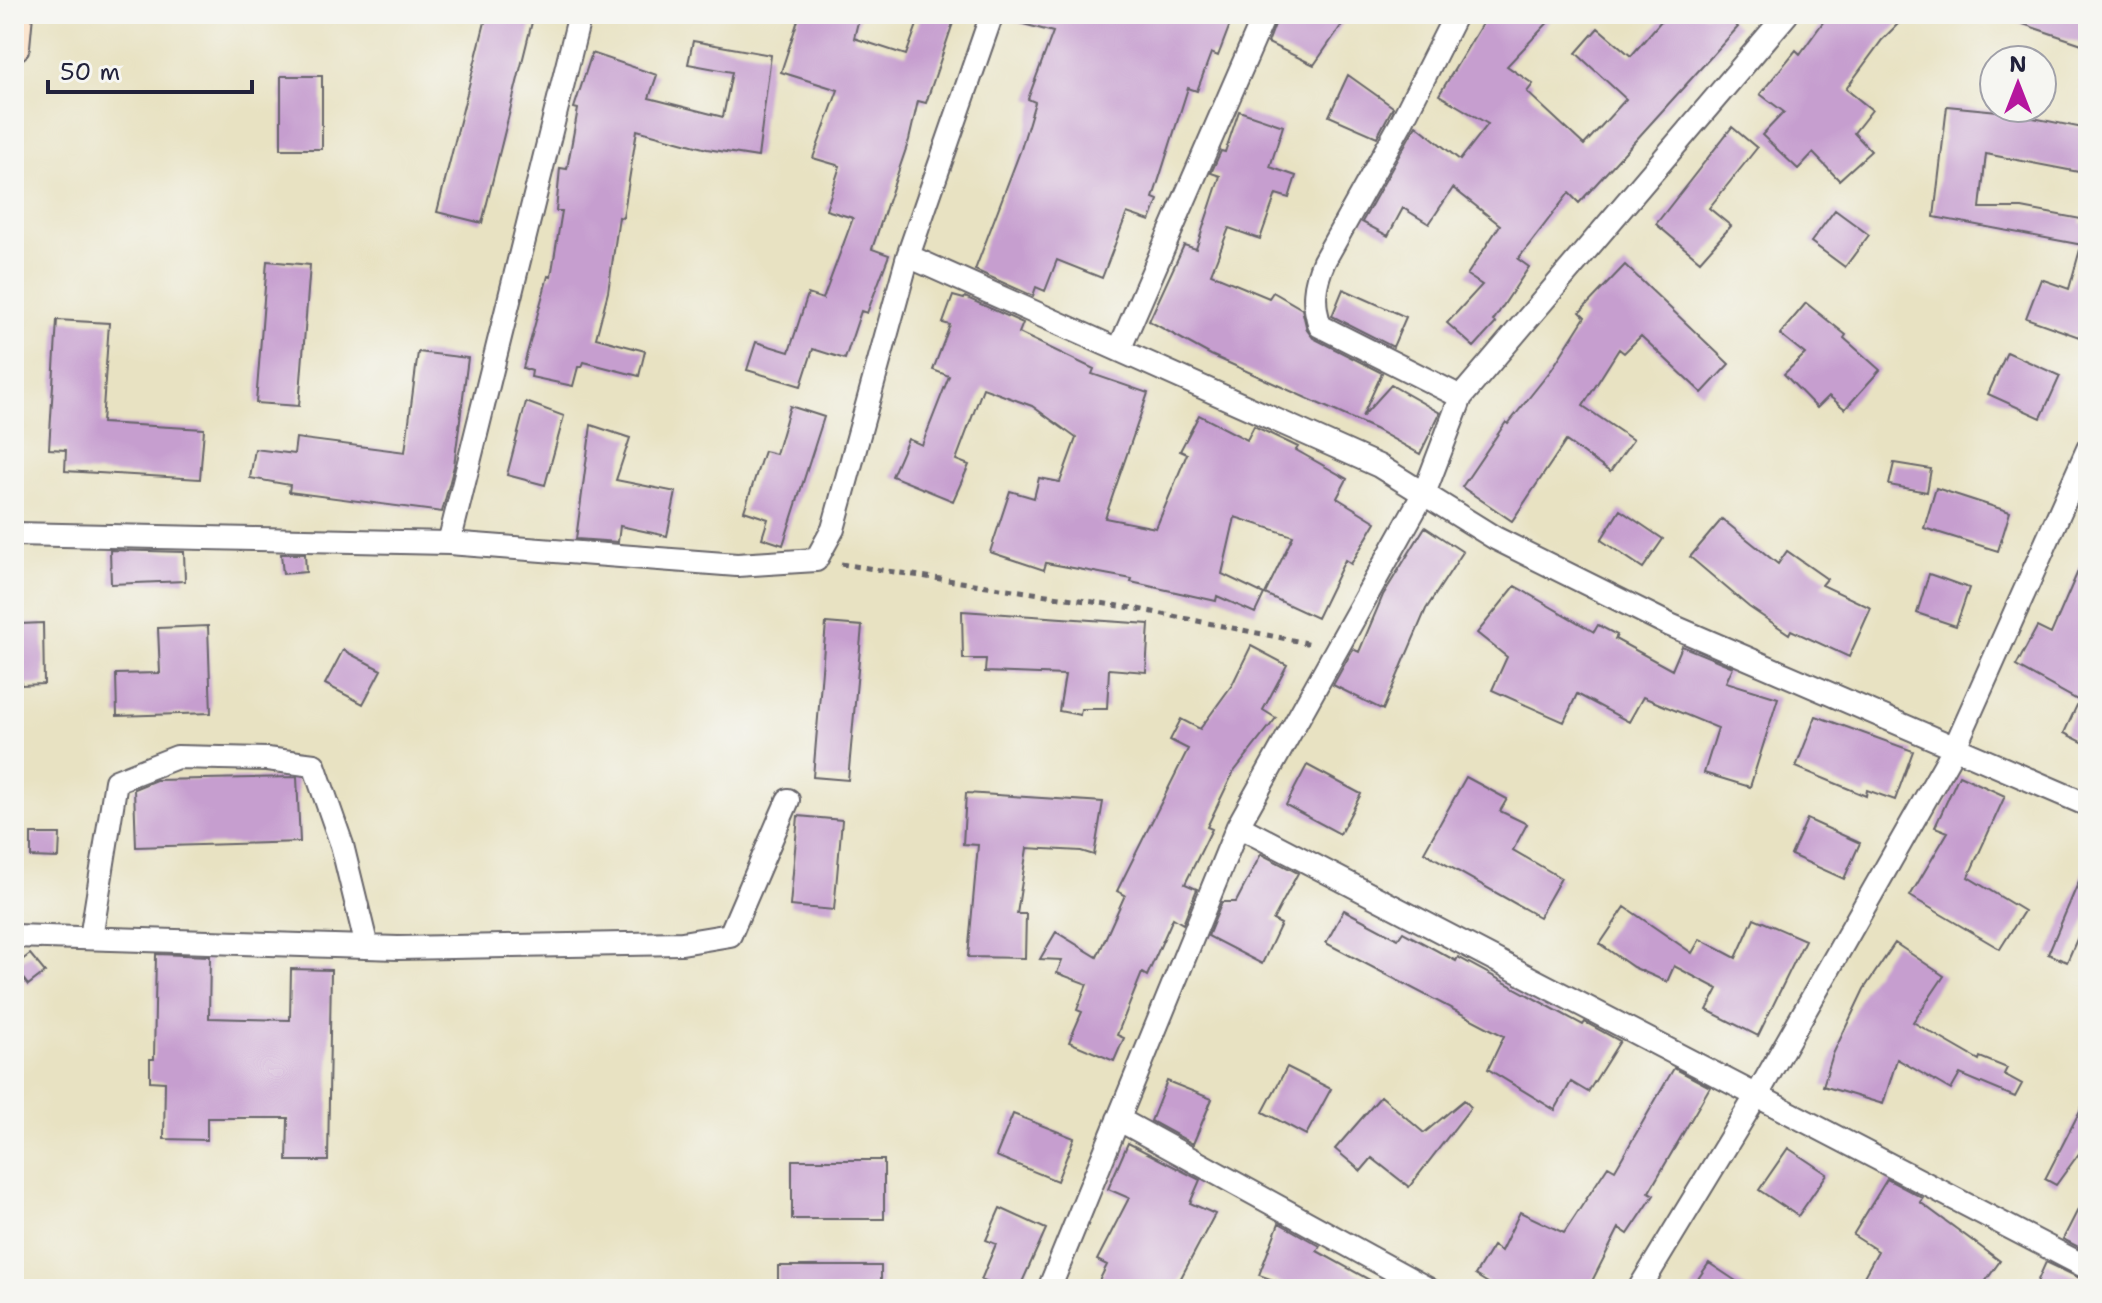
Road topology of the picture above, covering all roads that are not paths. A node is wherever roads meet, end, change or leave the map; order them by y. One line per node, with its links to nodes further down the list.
1 (17, 14): 7 (street)
2 (580, 14): 14 (street)
3 (992, 14): 8 (street)
4 (1265, 14): 9 (street)
5 (1456, 14): 10 (street)
6 (1787, 14): 10 (street)
7 (14, 46)
8 (908, 256): 9 (street); 14 (street)
9 (1119, 350): 12 (street)
10 (1461, 397): 12 (street)
11 (2088, 449): 15 (street)
12 (1425, 491): 15 (street); 18 (street)
13 (14, 534): 14 (street)
14 (449, 543)
15 (1955, 747): 17 (street); 22 (street)
16 (788, 800): 21 (street)
17 (2088, 805)
18 (1238, 826): 22 (street); 23 (street)
19 (14, 936): 20 (street)
20 (91, 938): 21 (street); 21 (street)
21 (367, 947)
22 (1757, 1095): 24 (street); 27 (street)
23 (1118, 1119): 25 (street); 26 (street)
24 (2088, 1268)
25 (1049, 1289)
26 (1428, 1289)
27 (1639, 1289)

